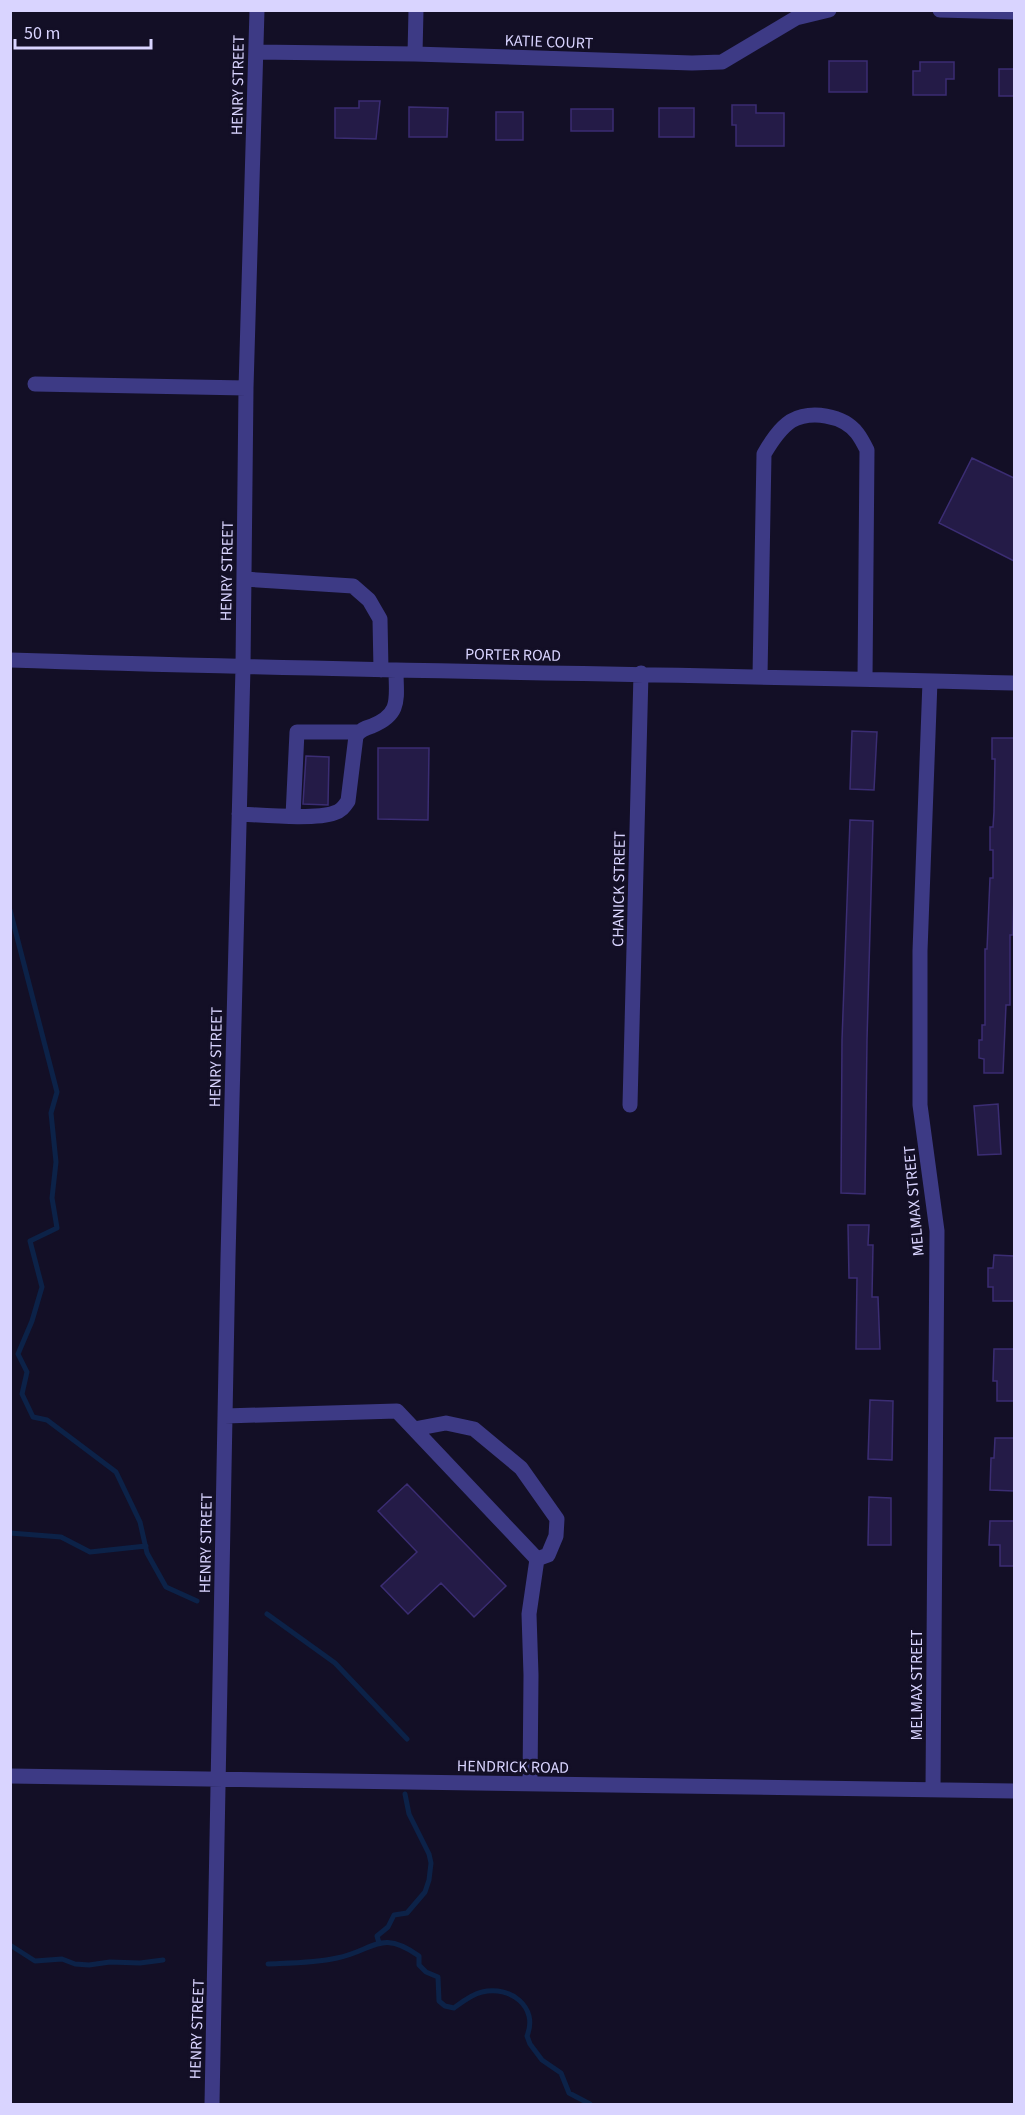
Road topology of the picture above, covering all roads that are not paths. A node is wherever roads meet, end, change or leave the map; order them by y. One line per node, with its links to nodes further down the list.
1 (256, 10): 6 (street, HENRY STREET)
2 (416, 10): 7 (street)
3 (829, 10): 7 (street, KATIE COURT)
4 (940, 10): 5 (street)
5 (1014, 12)
6 (256, 52): 7 (street, KATIE COURT); 9 (street, HENRY STREET)
7 (415, 54)
8 (36, 384): 9 (street)
9 (246, 388): 10 (street, HENRY STREET)
10 (244, 579): 12 (street, HENRY STREET); 13 (street)
11 (10, 660): 12 (street, PORTER ROAD)
12 (243, 667): 13 (street, PORTER ROAD); 20 (street, HENRY STREET)
13 (388, 670): 14 (street, PORTER ROAD); 19 (street)
14 (641, 674): 15 (street, PORTER ROAD); 22 (street, CHANICK STREET)
15 (760, 676): 16 (street, PORTER ROAD); 16 (street)
16 (865, 679): 17 (street, PORTER ROAD)
17 (930, 681): 18 (street, PORTER ROAD); 29 (street, MELMAX STREET)
18 (1014, 683)
19 (358, 732): 21 (street); 21 (street)
20 (239, 814): 21 (street); 23 (street, HENRY STREET)
21 (293, 816)
22 (630, 1105)
23 (225, 1416): 24 (street); 27 (street, HENRY STREET)
24 (414, 1429): 25 (street); 25 (street)
25 (537, 1558): 28 (street)
26 (10, 1776): 27 (street, HENDRICK ROAD)
27 (218, 1779): 28 (street, HENDRICK ROAD); 31 (street, HENRY STREET)
28 (530, 1784): 29 (street, HENDRICK ROAD)
29 (933, 1790): 30 (street, HENDRICK ROAD)
30 (1014, 1791)
31 (212, 2104)

